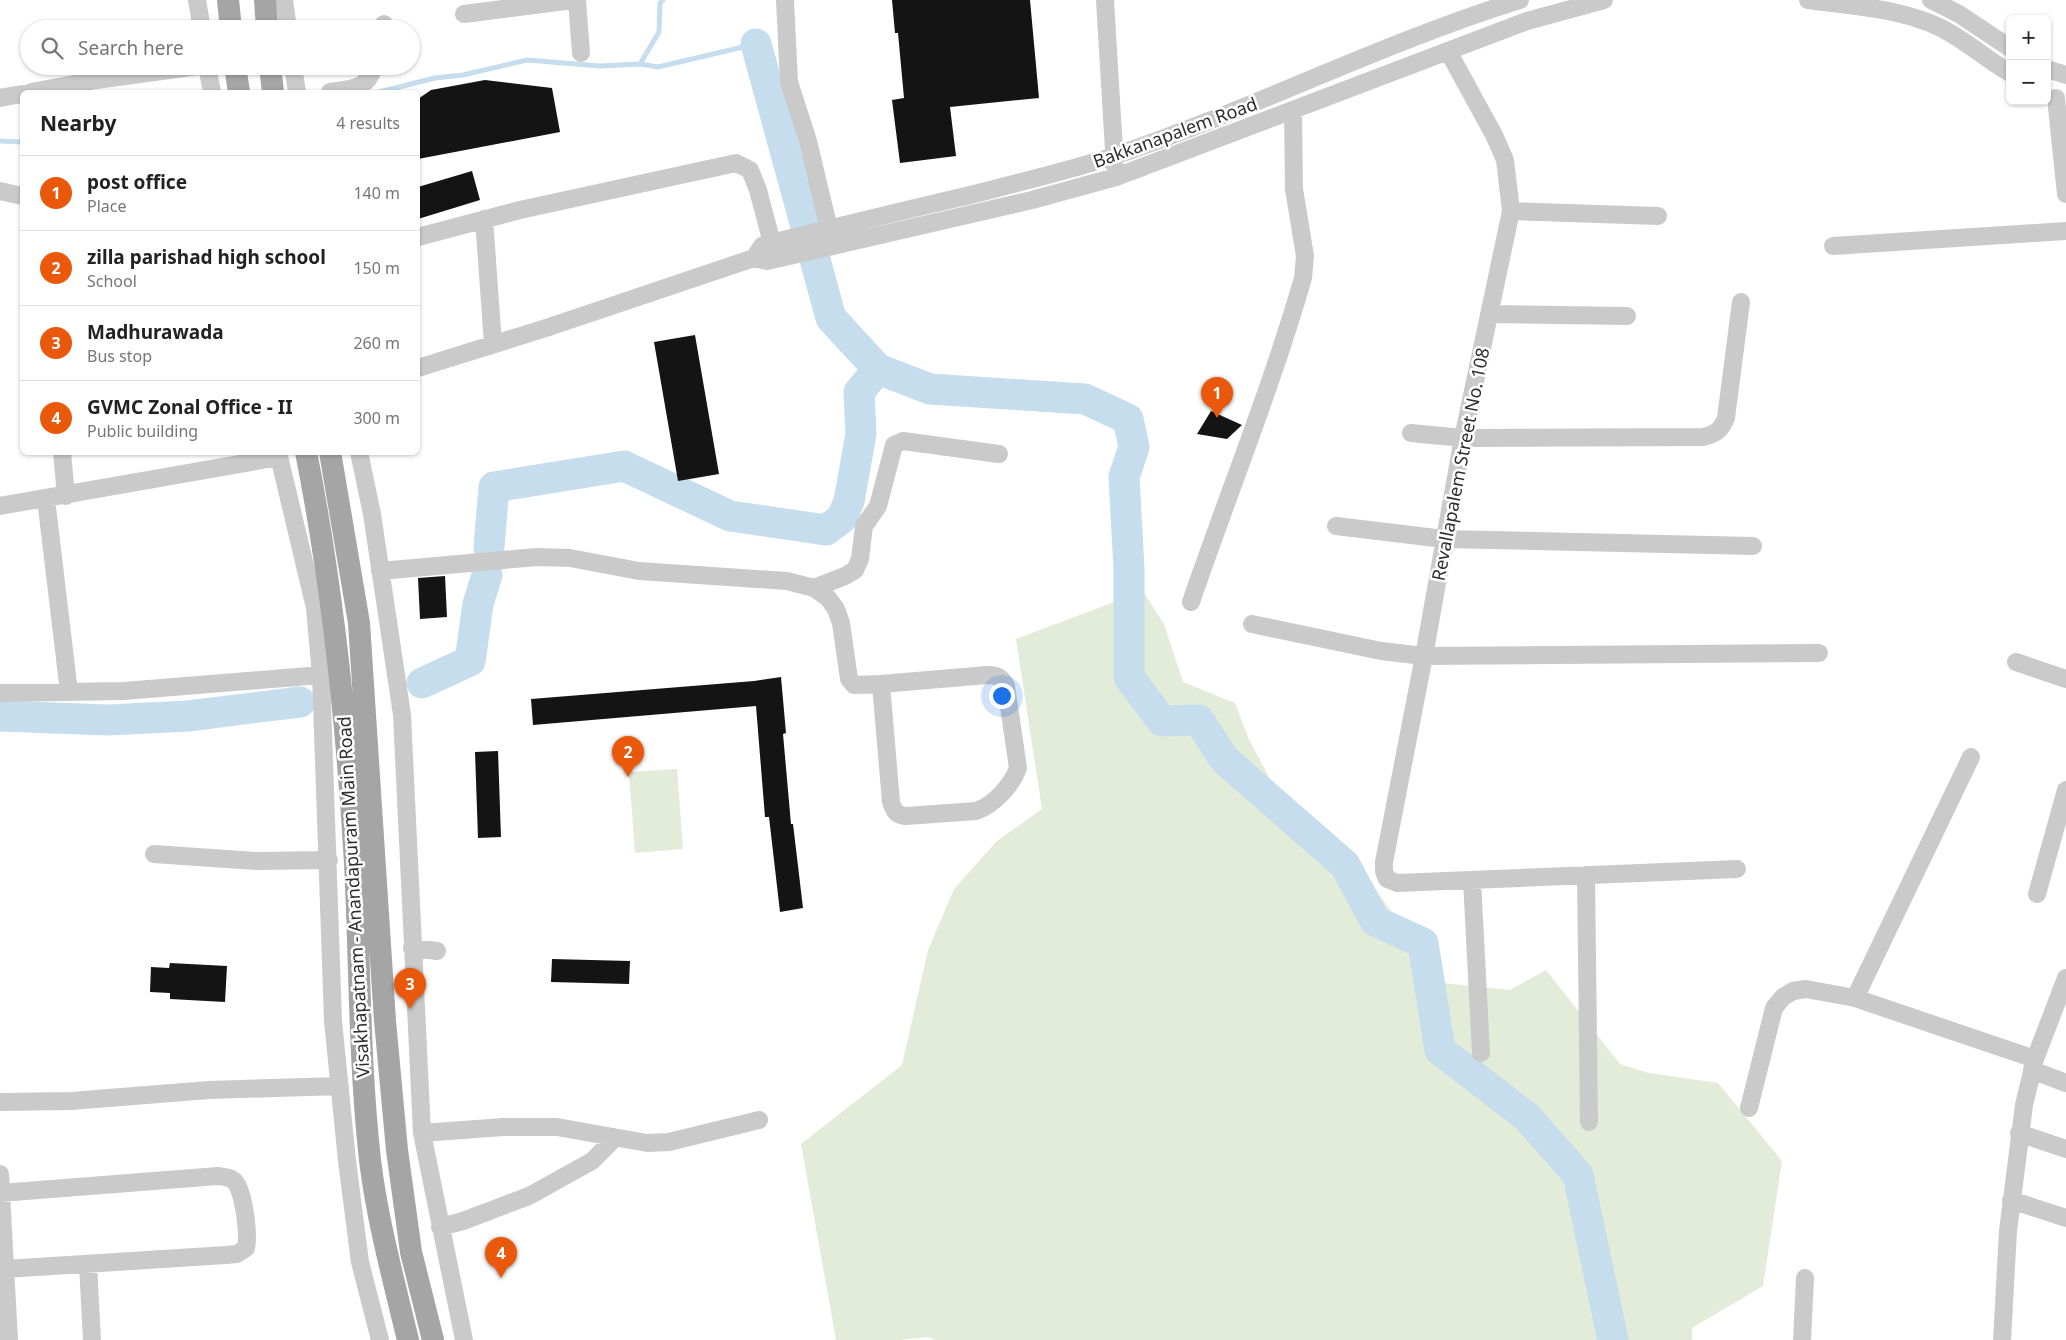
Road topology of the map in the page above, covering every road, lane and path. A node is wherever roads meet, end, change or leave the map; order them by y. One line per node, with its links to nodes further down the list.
1 (197, 0): 14 (street)
2 (228, 0): 15 (main road)
3 (265, 0): 16 (main road)
4 (284, 0): 17 (street)
5 (573, 0): 13 (street)
6 (577, 0): 20 (street)
7 (785, 0): 48 (street)
8 (1106, 0): 40 (street)
9 (1520, 0): 40 (street, Bakkanapalem Road)
10 (1604, 0): 19 (street)
11 (1808, 0): 22 (street)
12 (1931, 0): 18 (street)
13 (464, 14)
14 (200, 20)
15 (230, 20)
16 (266, 20)
17 (287, 20)
18 (2006, 45)
19 (1448, 51): 39 (street); 45 (street, Revallapalem Street No. 108)
20 (581, 53)
21 (2051, 70): 29 (street)
22 (2006, 71)
23 (132, 75): 30 (street)
24 (209, 75): 31 (street)
25 (236, 75): 32 (main road)
26 (271, 75): 33 (main road)
27 (294, 75): 34 (street)
28 (370, 75): 35 (street)
29 (2066, 75)
30 (42, 90)
31 (212, 90)
32 (239, 90)
33 (273, 90)
34 (297, 90)
35 (343, 90)
36 (20, 94): 38 (street)
37 (2056, 97): 43 (street)
38 (0, 98)
39 (1293, 110): 41 (street); 74 (street)
40 (1115, 156): 41 (street); 48 (street, Bakkanapalem Road)
41 (1116, 177): 52 (street)
42 (0, 191): 44 (street)
43 (2066, 194)
44 (20, 196)
45 (1511, 211): 46 (street); 55 (street, Revallapalem Street No. 108)
46 (1658, 216)
47 (484, 219): 50 (street); 52 (street); 56 (street)
48 (825, 230): 52 (street, Bakkanapalem Road)
49 (2066, 230): 51 (street)
50 (420, 236)
51 (1833, 246)
52 (779, 247): 56 (street)
53 (1742, 302): 59 (street)
54 (1627, 316): 55 (street)
55 (1487, 321): 59 (street, Revallapalem Street No. 108)
56 (493, 344): 57 (street)
57 (420, 367)
58 (1411, 433): 59 (street)
59 (1463, 438): 70 (street, Revallapalem Street No. 108)
60 (999, 454): 73 (street)
61 (62, 455): 66 (street)
62 (279, 455): 66 (street); 79 (street)
63 (307, 455): 88 (main road, Visakhapatnam - Anandapuram Main Road)
64 (331, 455): 88 (main road, Visakhapatnam - Anandapuram Main Road)
65 (360, 455): 72 (street)
66 (66, 496): 67 (street)
67 (46, 499): 68 (street); 82 (street)
68 (0, 506)
69 (1336, 526): 70 (street)
70 (1444, 539): 71 (street); 77 (street, Revallapalem Street No. 108)
71 (1753, 546)
72 (380, 572): 73 (street); 93 (street)
73 (814, 588): 81 (street)
74 (1191, 602)
75 (1252, 624): 77 (street)
76 (1820, 653): 77 (street)
77 (1424, 656): 91 (street, Revallapalem Street No. 108)
78 (2016, 662): 80 (street)
79 (321, 675): 82 (street); 87 (street)
80 (2066, 679)
81 (881, 684): 81 (street)
82 (69, 692): 83 (street)
83 (0, 693)
84 (1971, 757): 96 (street)
85 (2066, 790): 92 (street)
86 (154, 854): 87 (street)
87 (329, 860): 101 (street)
88 (365, 863): 121 (main road, Visakhapatnam - Anandapuram Main Road); 122 (main road, Visakhapatnam - Anandapuram Main Road)
89 (1737, 869): 90 (street)
90 (1586, 875): 91 (street); 105 (street)
91 (1472, 880): 98 (street)
92 (2037, 894)
93 (412, 948): 94 (street); 106 (street)
94 (437, 951)
95 (2066, 978): 97 (street)
96 (1855, 998): 99 (street); 103 (street)
97 (2060, 1014): 99 (street)
98 (1480, 1053)
99 (2034, 1065): 100 (street); 107 (street)
100 (2066, 1083)
101 (340, 1086): 102 (street); 120 (street)
102 (0, 1102)
103 (1750, 1108)
104 (759, 1120): 108 (street)
105 (1589, 1122)
106 (422, 1133): 108 (street); 114 (street)
107 (2019, 1133): 109 (street); 112 (street)
108 (615, 1138): 114 (street)
109 (2066, 1149)
110 (0, 1174): 111 (street)
111 (1, 1193): 115 (street); 116 (street)
112 (2011, 1200): 113 (street); 125 (street)
113 (2066, 1218)
114 (440, 1227): 123 (street)
115 (88, 1264): 116 (street); 119 (street)
116 (5, 1268): 118 (street)
117 (1805, 1278): 124 (street)
118 (6, 1334)
119 (92, 1340)
120 (380, 1340)
121 (408, 1340)
122 (433, 1340)
123 (464, 1340)
124 (1802, 1340)
125 (2002, 1340)

